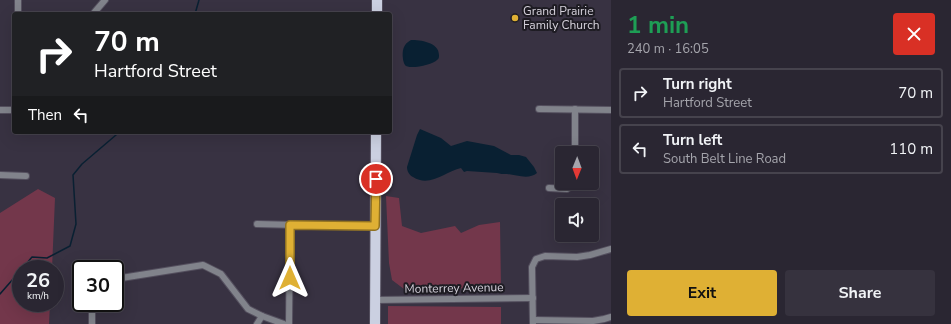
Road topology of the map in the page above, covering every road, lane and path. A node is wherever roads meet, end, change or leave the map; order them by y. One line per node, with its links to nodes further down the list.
1 (18, 0): 4 (street)
2 (106, 0): 5 (street)
3 (377, 0): 6 (main road)
4 (18, 12)
5 (95, 12)
6 (377, 12)
7 (539, 109): 10 (street)
8 (0, 110): 9 (street)
9 (12, 110)
10 (576, 110): 11 (street); 13 (street)
11 (611, 110)
12 (376, 134): 20 (main road)
13 (575, 146)
14 (0, 175): 15 (street)
15 (26, 176)
16 (549, 188): 17 (street)
17 (555, 188)
18 (257, 224): 19 (street)
19 (290, 225): 20 (street); 32 (street)
20 (375, 226): 24 (main road)
21 (611, 249): 23 (street)
22 (124, 278): 26 (street)
23 (533, 298): 24 (street, Monterrey Avenue); 28 (street)
24 (375, 300): 33 (main road)
25 (92, 312): 29 (street)
26 (262, 316): 30 (street); 31 (street)
27 (611, 317): 28 (street)
28 (533, 322)
29 (92, 324)
30 (258, 324)
31 (284, 324)
32 (289, 324)
33 (375, 324)

